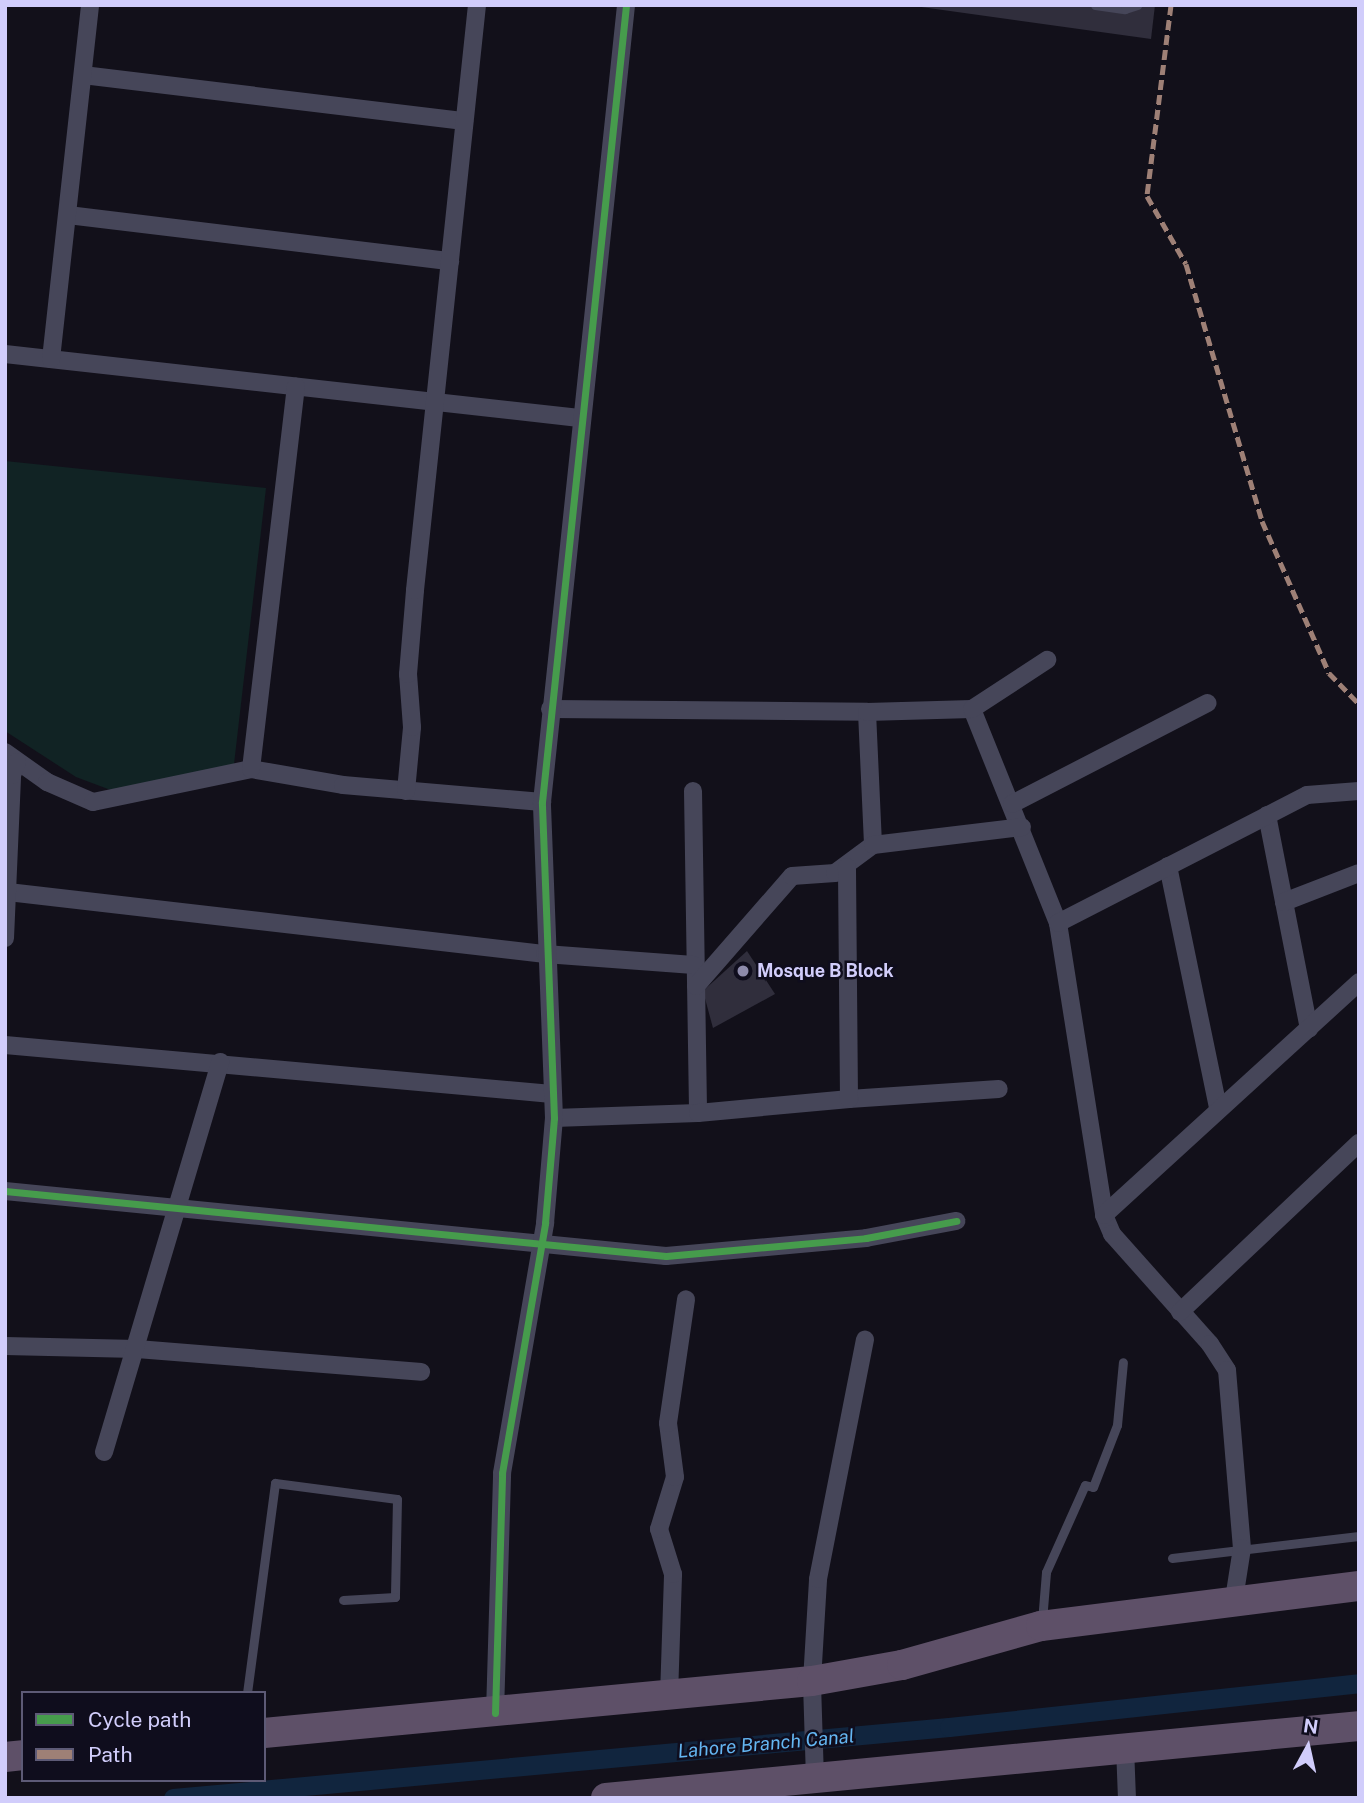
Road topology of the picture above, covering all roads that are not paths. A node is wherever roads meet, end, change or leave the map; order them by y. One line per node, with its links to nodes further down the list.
1 (89, 5): 6 (street)
2 (477, 5): 7 (street)
3 (626, 5): 14 (street)
4 (1095, 5): 5 (lane)
5 (1137, 5)
6 (83, 75): 7 (street); 8 (street)
7 (464, 121): 9 (street)
8 (68, 215): 9 (street); 11 (street)
9 (450, 261): 13 (street)
10 (5, 354): 11 (street)
11 (51, 359): 12 (street)
12 (296, 387): 13 (street); 21 (street)
13 (434, 401): 14 (street); 23 (street)
14 (579, 418): 17 (street)
15 (1047, 660): 18 (street)
16 (1208, 703): 26 (street)
17 (550, 709): 19 (street); 25 (street)
18 (972, 709): 19 (street); 26 (street)
19 (867, 712): 29 (street)
20 (11, 757): 21 (street); 33 (street)
21 (251, 769): 23 (street)
22 (1359, 790): 27 (street)
23 (406, 791): 25 (street)
24 (693, 791): 38 (street)
25 (542, 802): 37 (street)
26 (1012, 804): 28 (street)
27 (1267, 815): 30 (street); 34 (street)
28 (1022, 827): 29 (street); 35 (street)
29 (873, 845): 31 (street)
30 (1168, 866): 35 (street); 47 (street)
31 (848, 867): 40 (street); 46 (street)
32 (1359, 873): 34 (street)
33 (8, 892): 36 (street); 37 (street)
34 (1284, 902): 41 (street)
35 (1058, 923): 53 (street)
36 (5, 937)
37 (545, 954): 38 (street); 45 (street)
38 (694, 965): 40 (street)
39 (1359, 982): 41 (street)
40 (696, 986): 48 (street)
41 (1309, 1029): 47 (street)
42 (5, 1045): 43 (street)
43 (220, 1062): 45 (street); 52 (street)
44 (999, 1089): 46 (street)
45 (552, 1094): 49 (street)
46 (849, 1099): 48 (street)
47 (1218, 1108): 53 (street)
48 (698, 1113): 49 (street)
49 (554, 1118): 55 (street)
50 (1359, 1143): 57 (street)
51 (5, 1191): 52 (street)
52 (177, 1209): 55 (street); 60 (street)
53 (1104, 1215): 57 (street)
54 (956, 1221): 55 (street)
55 (539, 1244): 74 (street)
56 (686, 1299): 73 (street)
57 (1180, 1312): 65 (street)
58 (866, 1340): 72 (street)
59 (5, 1346): 60 (street)
60 (137, 1349): 62 (street); 63 (street)
61 (1123, 1362): 70 (lane)
62 (421, 1373)
63 (104, 1452)
64 (1359, 1536): 65 (lane)
65 (1242, 1548): 66 (lane); 68 (street)
66 (1172, 1558)
67 (1359, 1586): 68 (highway)
68 (1234, 1599): 70 (highway)
69 (344, 1600): 71 (lane)
70 (1041, 1626): 72 (highway)
71 (247, 1691)
72 (812, 1695): 73 (highway); 78 (street)
73 (670, 1696): 74 (highway)
74 (495, 1713): 76 (highway)
75 (1359, 1726): 77 (highway)
76 (266, 1733)
77 (1125, 1747): 78 (highway); 80 (street)
78 (814, 1766): 79 (highway)
79 (606, 1798)
80 (1127, 1798)

